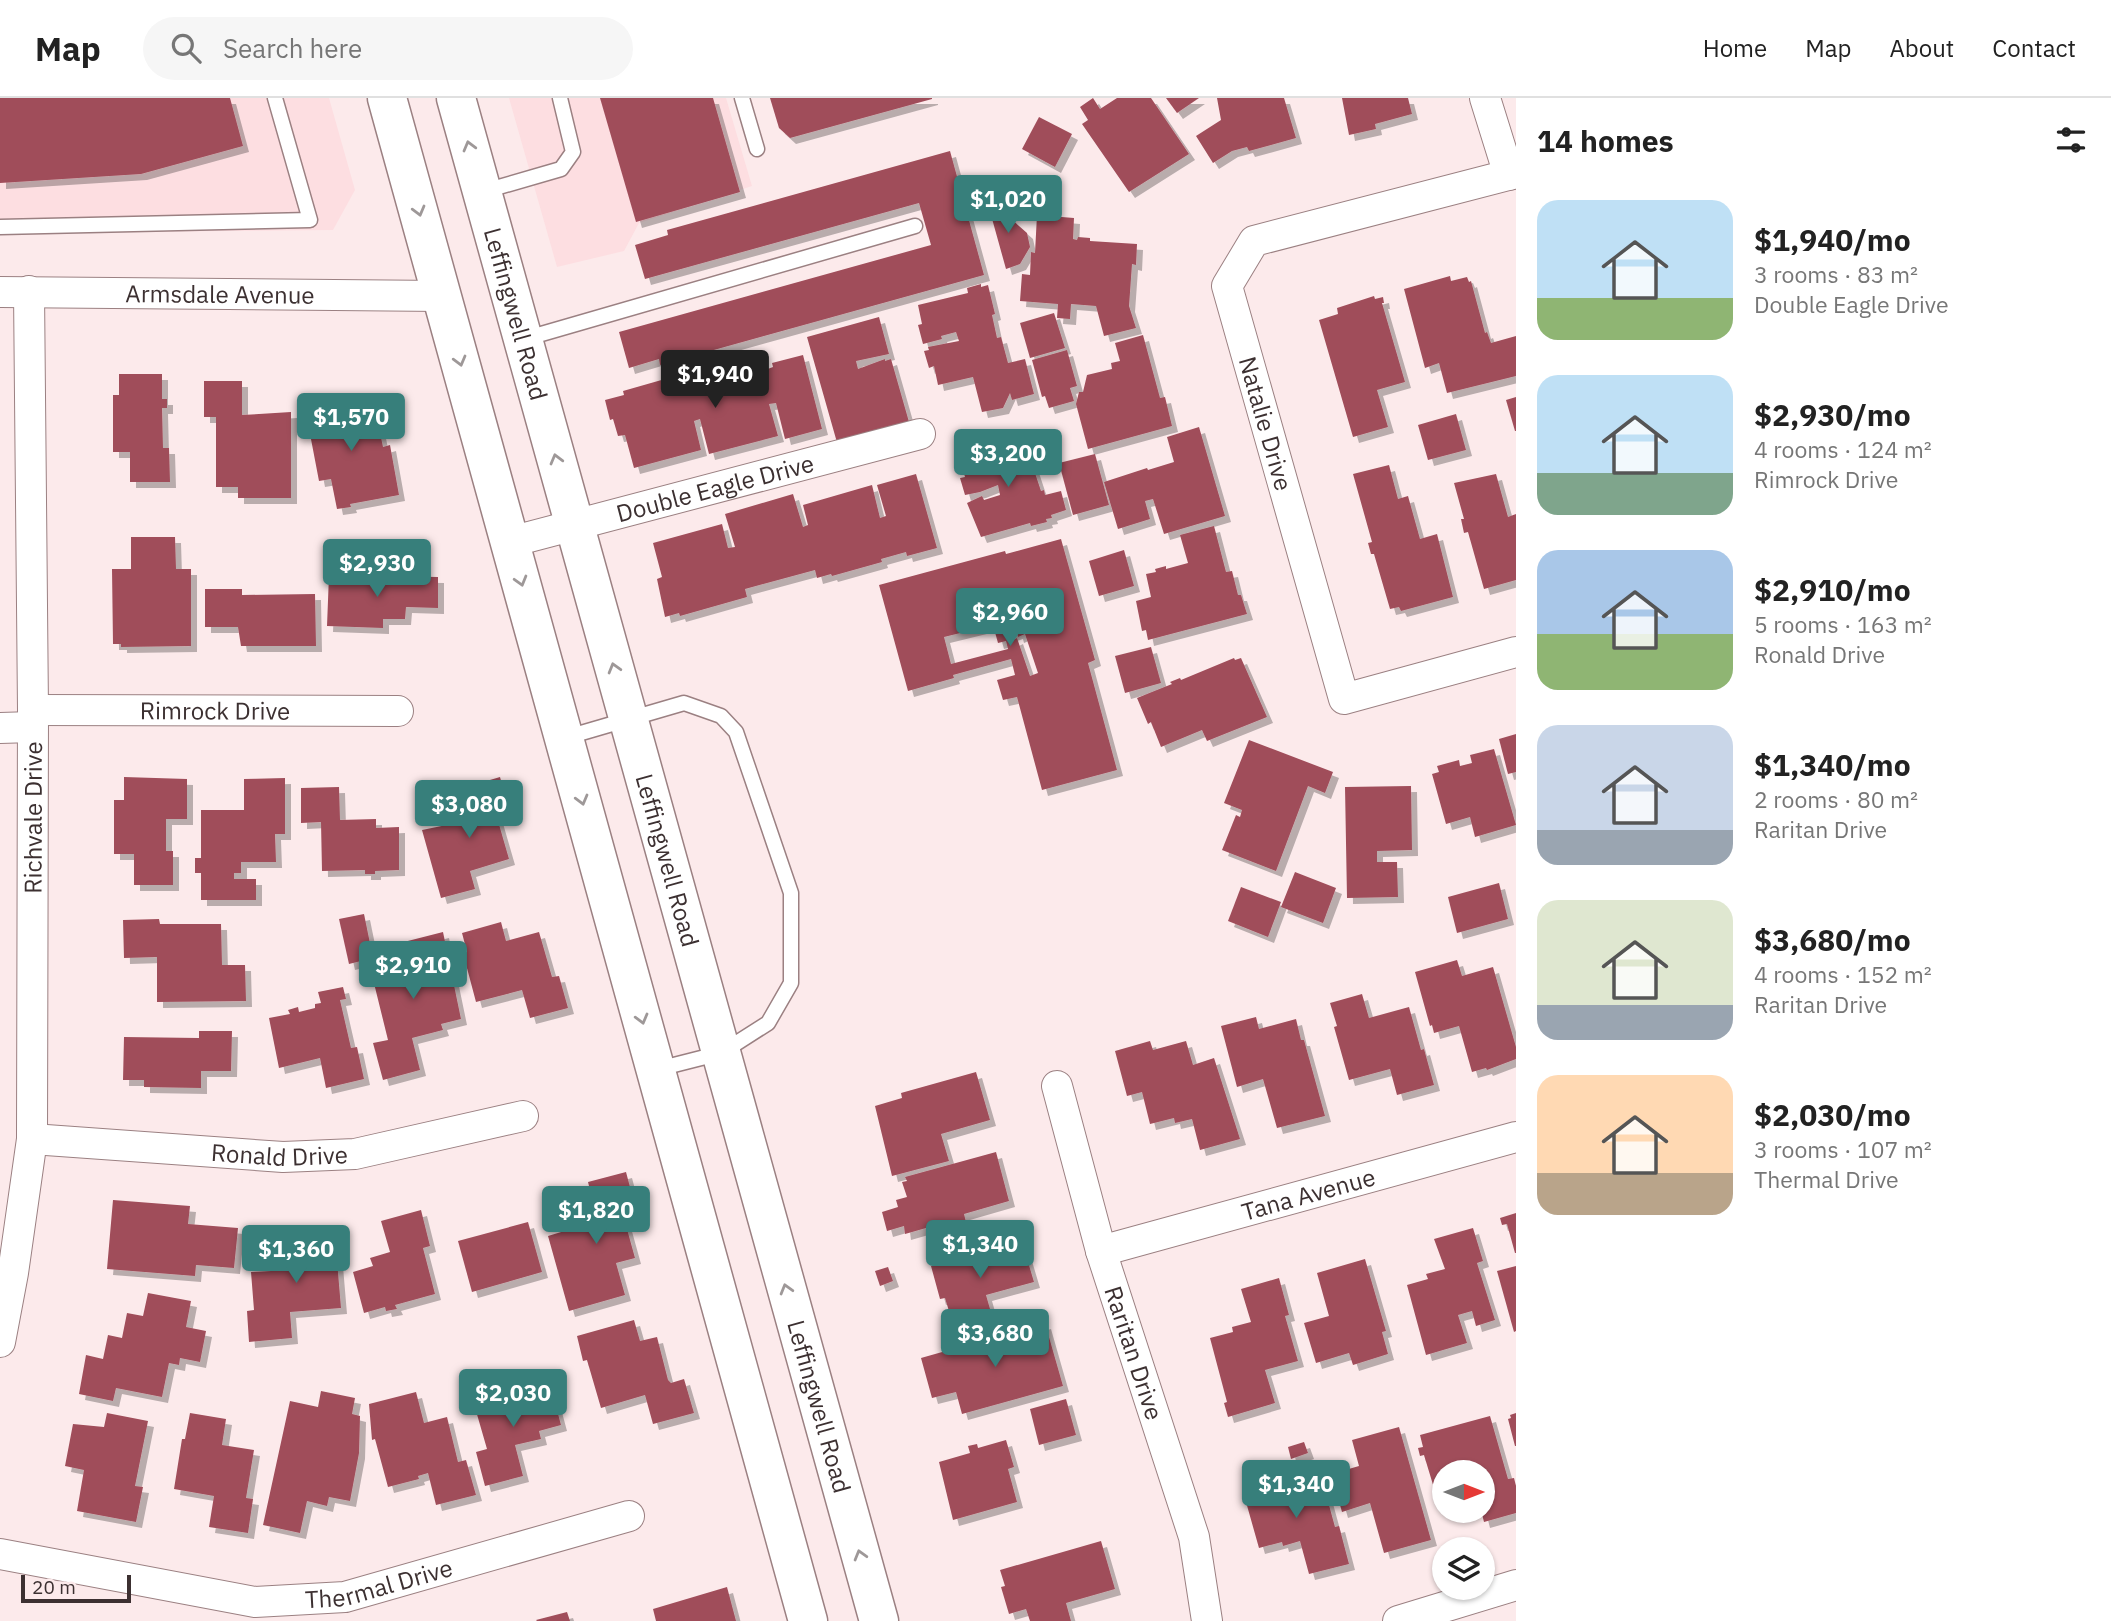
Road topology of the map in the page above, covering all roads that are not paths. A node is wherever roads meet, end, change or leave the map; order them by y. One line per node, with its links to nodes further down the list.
1 (275, 98): 11 (lane)
2 (387, 98): 14 (main road, one-way to 14)
3 (456, 98): 9 (main road, Leffingwell Road, one-way to 3)
4 (559, 98): 9 (lane)
5 (742, 98): 7 (lane)
6 (1485, 98): 8 (street)
7 (757, 149)
8 (1512, 174): 19 (street, Natalie Drive)
9 (482, 192): 15 (main road, Leffingwell Road)
10 (915, 226): 15 (lane)
11 (0, 227)
12 (29, 291): 13 (street, Armsdale Avenue); 14 (street, Armsdale Avenue); 21 (street, Richvale Drive)
13 (0, 292)
14 (442, 296): 18 (main road, one-way to 18)
15 (523, 339): 17 (main road, Leffingwell Road, one-way to 15)
16 (920, 434): 17 (street, Double Eagle Drive)
17 (574, 525): 18 (street, Double Eagle Drive); 22 (main road, Leffingwell Road, one-way to 17)
18 (510, 542): 24 (main road, one-way to 24)
19 (1516, 652)
20 (398, 712): 21 (street, Rimrock Drive)
21 (33, 718): 23 (street, Rimrock Drive); 30 (street, Richvale Drive)
22 (629, 720): 24 (lane); 25 (main road, Leffingwell Road); 25 (lane)
23 (0, 728)
24 (564, 737): 26 (main road, one-way to 26)
25 (721, 1053): 26 (lane); 37 (main road, Leffingwell Road, one-way to 25)
26 (656, 1070): 36 (main road)
27 (1057, 1086): 31 (street, Raritan Drive)
28 (523, 1116): 30 (street, Ronald Drive)
29 (1516, 1137): 31 (street, Tana Avenue)
30 (32, 1139): 32 (street, Richvale Drive)
31 (1101, 1251): 38 (street, Raritan Drive)
32 (0, 1342)
33 (629, 1516): 34 (street, Thermal Drive)
34 (0, 1554)
35 (1516, 1585): 39 (street)
36 (808, 1621)
37 (879, 1621)
38 (1206, 1621)
39 (1398, 1621)

